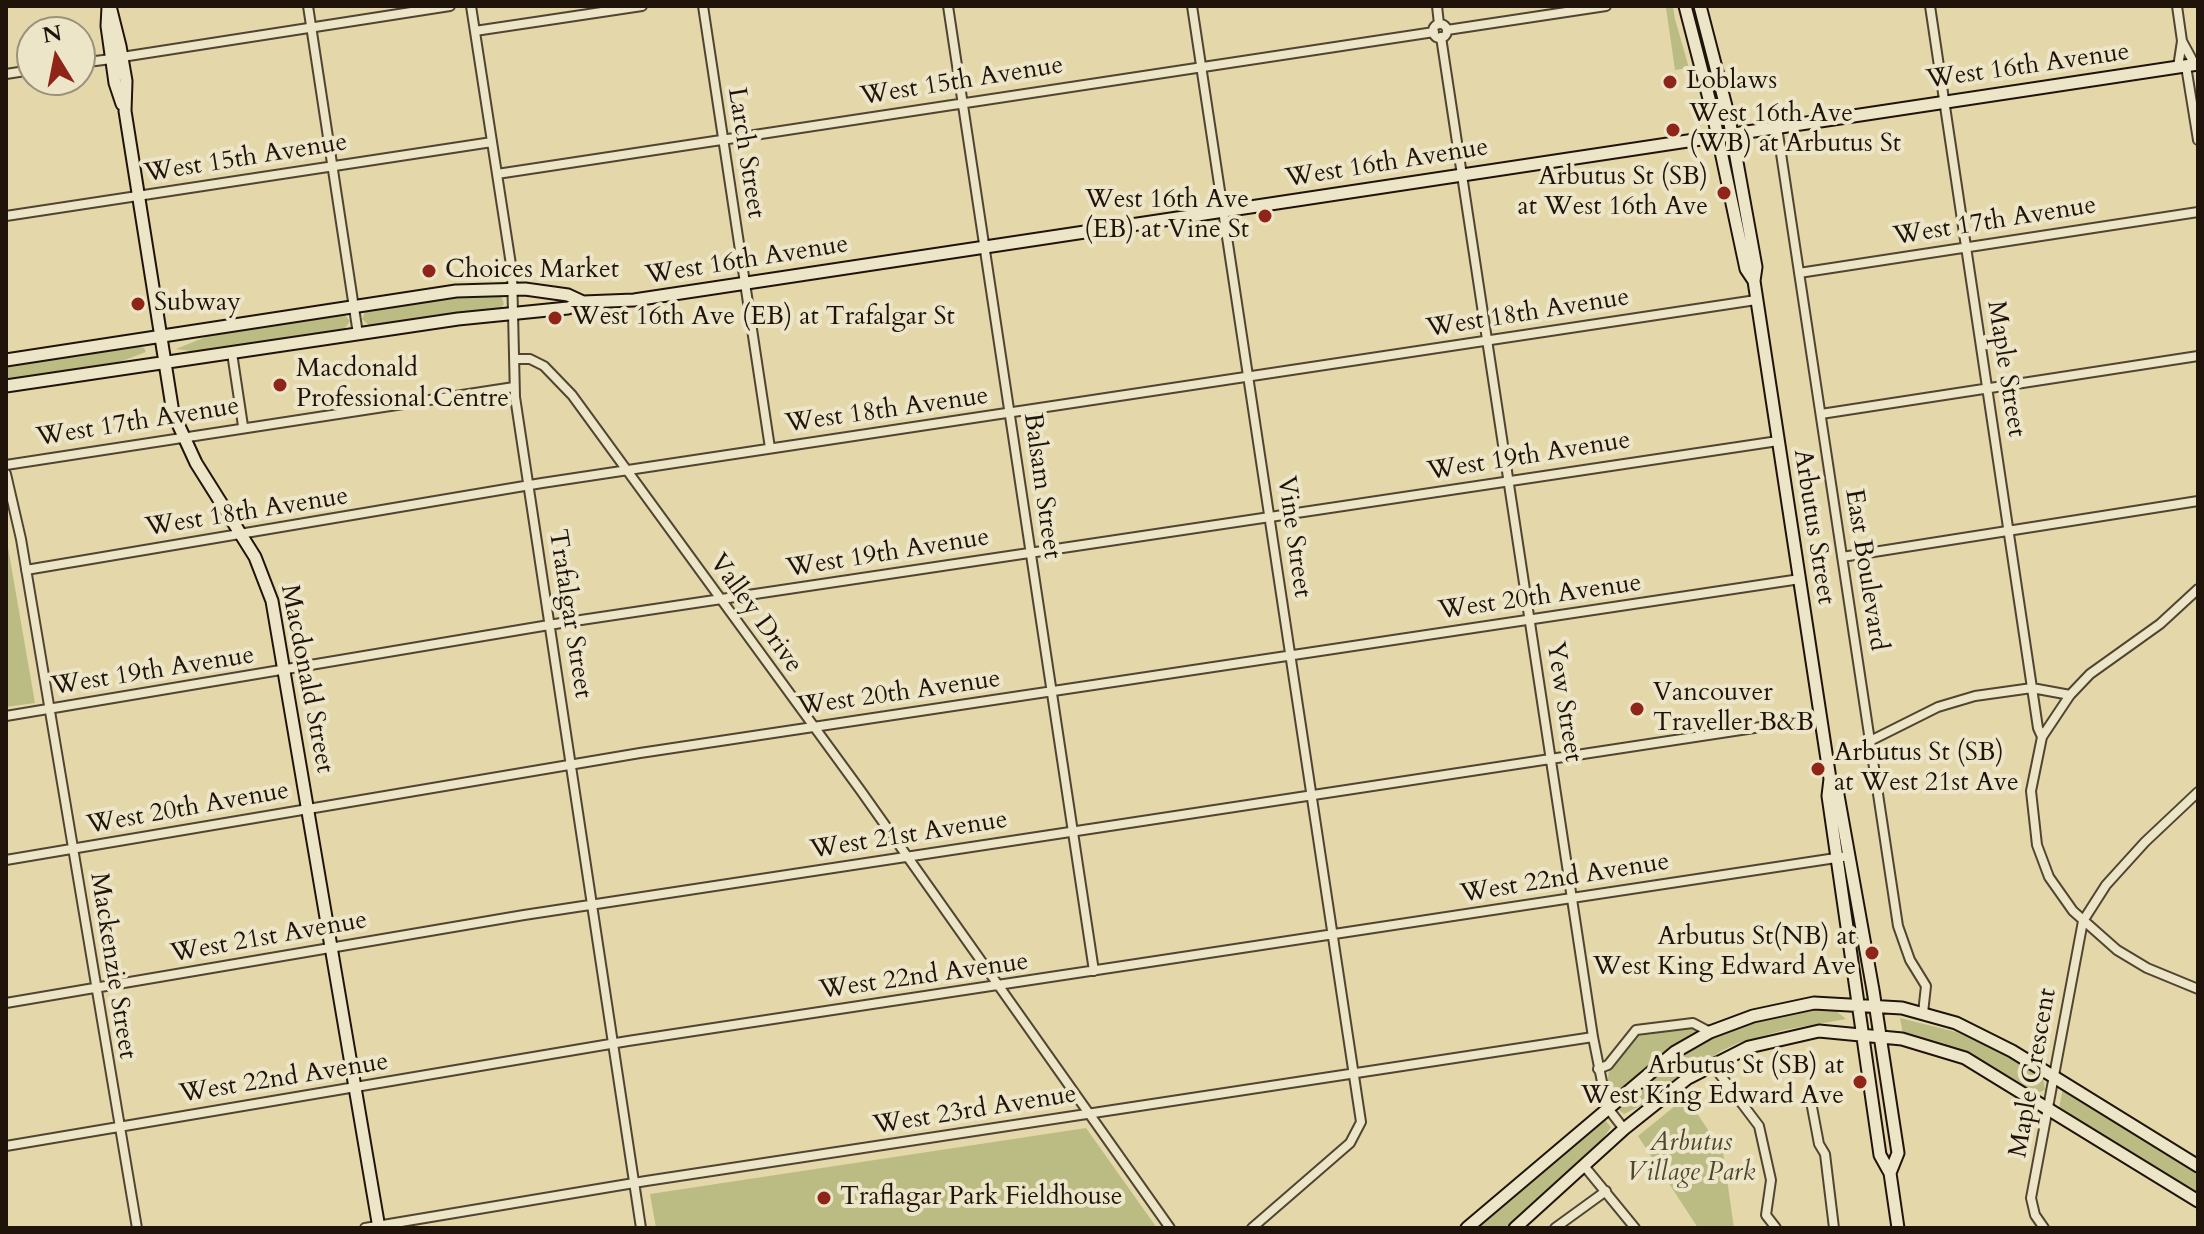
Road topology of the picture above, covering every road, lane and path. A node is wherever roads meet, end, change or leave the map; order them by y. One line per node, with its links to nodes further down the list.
1 (109, 6): 19 (main road, Macdonald Street)
2 (308, 6): 15 (street)
3 (450, 6): 15 (street)
4 (471, 6): 16 (street, Trafalgar Street)
5 (642, 6): 16 (street)
6 (703, 6): 28 (street, Larch Street)
7 (948, 6): 24 (street, Balsam Street)
8 (1192, 6): 22 (street, Vine Street)
9 (1437, 6): 17 (street, Yew Street)
10 (1606, 6): 17 (street, West 15th Avenue)
11 (1685, 6): 27 (main road, Arbutus Street)
12 (1700, 6): 26 (main road, Arbutus Street)
13 (1930, 6): 23 (street, Maple Street)
14 (2177, 6): 18 (street)
15 (312, 27): 19 (street); 31 (street)
16 (475, 31): 30 (street, Trafalgar Street)
17 (1440, 31): 22 (street, West 15th Avenue); 33 (street, Yew Street)
18 (2182, 41): 21 (street); 21 (street)
19 (117, 58): 20 (street); 34 (main road, Macdonald Street)
20 (96, 61)
21 (2189, 65): 23 (main road, West 16th Avenue); 29 (street)
22 (1202, 67): 24 (street, West 15th Avenue); 35 (street, Vine Street)
23 (1945, 102): 25 (main road, West 16th Avenue); 39 (street, Maple Street)
24 (963, 103): 28 (street, West 15th Avenue); 38 (street, Balsam Street)
25 (1777, 127): 26 (main road, West 16th Avenue); 40 (street, East Boulevard)
26 (1732, 134): 27 (main road, West 16th Avenue); 41 (main road, Arbutus Street)
27 (1718, 136): 33 (main road, West 16th Avenue); 41 (main road, Arbutus Street)
28 (723, 139): 32 (street, West 15th Avenue); 42 (street, Larch Street)
29 (2198, 140)
30 (492, 142): 31 (street, West 15th Avenue); 32 (street, Trafalgar Street)
31 (332, 166): 34 (street, West 15th Avenue); 46 (street)
32 (497, 174): 43 (street, Trafalgar Street)
33 (1463, 175): 35 (main road, West 16th Avenue); 50 (street, Yew Street)
34 (138, 196): 37 (street, West 15th Avenue); 49 (main road, Macdonald Street)
35 (1224, 211): 38 (main road, West 16th Avenue); 56 (street, Vine Street)
36 (2198, 212): 39 (street, West 17th Avenue)
37 (6, 216)
38 (984, 247): 42 (main road, West 16th Avenue); 60 (street, Balsam Street)
39 (1966, 247): 40 (street, West 17th Avenue); 59 (street, Maple Street)
40 (1799, 273): 61 (street, East Boulevard)
41 (1754, 281): 44 (main road, Arbutus Street)
42 (745, 283): 45 (main road, West 16th Avenue); 65 (street, Larch Street)
43 (513, 289): 45 (main road, West 16th Avenue); 46 (main road, West 16th Avenue); 47 (street, Trafalgar Street)
44 (1756, 300): 50 (street, West 18th Avenue); 64 (main road, Arbutus Street)
45 (583, 302): 47 (main road, West 16th Avenue)
46 (354, 305): 48 (street); 49 (main road, West 16th Avenue)
47 (514, 313): 48 (main road, West 16th Avenue); 53 (street, Trafalgar Street)
48 (358, 334): 51 (main road, West 16th Avenue)
49 (159, 336): 54 (main road, West 16th Avenue); 55 (main road, Macdonald Street)
50 (1487, 341): 56 (street, West 18th Avenue); 69 (street, Yew Street)
51 (232, 353): 55 (main road, West 16th Avenue); 62 (street)
52 (2198, 356): 59 (street)
53 (515, 359): 58 (street, Trafalgar Street); 67 (street, Valley Drive)
54 (6, 360)
55 (163, 364): 57 (main road, West 16th Avenue); 63 (main road, Macdonald Street)
56 (1249, 377): 60 (street, West 18th Avenue); 72 (street, Vine Street)
57 (6, 386)
58 (514, 387): 62 (street, West 17th Avenue); 70 (street, Trafalgar Street)
59 (1988, 388): 61 (street); 73 (street, Maple Street)
60 (1010, 413): 65 (street, West 18th Avenue); 75 (street, Balsam Street)
61 (1821, 414): 76 (street, East Boulevard)
62 (243, 426): 63 (street, West 17th Avenue)
63 (182, 436): 66 (street, West 17th Avenue); 74 (main road, Macdonald Street)
64 (1778, 441): 69 (street, West 19th Avenue); 78 (main road, Arbutus Street)
65 (770, 448): 67 (street, West 18th Avenue)
66 (6, 465)
67 (625, 470): 70 (street, West 18th Avenue); 80 (street, Valley Drive)
68 (6, 474): 77 (street, Mackenzie Street)
69 (1509, 480): 72 (street, West 19th Avenue); 81 (street, Yew Street)
70 (529, 485): 74 (street, West 18th Avenue); 82 (street, Trafalgar Street)
71 (2198, 501): 73 (street)
72 (1269, 516): 75 (street, West 19th Avenue); 83 (street, Vine Street)
73 (2010, 531): 76 (street); 85 (street, Maple Street)
74 (242, 534): 77 (street, West 18th Avenue); 84 (main road, Macdonald Street)
75 (1031, 552): 80 (street, West 19th Avenue); 86 (street, Balsam Street)
76 (1842, 557): 93 (street, East Boulevard)
77 (26, 570): 88 (street, Mackenzie Street)
78 (1800, 579): 81 (street, West 20th Avenue); 90 (main road, Arbutus Street)
79 (2198, 589): 87 (street)
80 (720, 599): 82 (street, West 19th Avenue); 91 (street, Valley Drive)
81 (1530, 619): 83 (street, West 20th Avenue); 94 (street, Yew Street)
82 (551, 625): 84 (street, West 19th Avenue); 95 (street, Trafalgar Street)
83 (1291, 656): 86 (street, West 20th Avenue); 97 (street, Vine Street)
84 (285, 670): 88 (street, West 19th Avenue); 98 (main road, Macdonald Street)
85 (2032, 688): 87 (street); 92 (street, Maple Street); 93 (street)
86 (1052, 691): 91 (street, West 20th Avenue); 99 (street, Balsam Street)
87 (2070, 695): 92 (street)
88 (49, 709): 89 (street, West 19th Avenue); 100 (street, Mackenzie Street)
89 (6, 716)
90 (1820, 718): 94 (street, West 21st Avenue); 102 (main road, Arbutus Street)
91 (813, 727): 95 (street, West 20th Avenue); 101 (street, Valley Drive)
92 (2042, 737): 106 (street)
93 (1870, 741): 116 (street, East Boulevard)
94 (1551, 759): 97 (street, West 21st Avenue); 104 (street, Yew Street)
95 (571, 764): 98 (street, West 20th Avenue); 105 (street, Trafalgar Street)
96 (2198, 792): 106 (street)
97 (1312, 795): 99 (street, West 21st Avenue); 107 (street, Vine Street)
98 (308, 809): 100 (street, West 20th Avenue); 108 (main road, Macdonald Street)
99 (1073, 831): 101 (street, West 21st Avenue); 109 (street, Balsam Street)
100 (73, 849): 103 (street, West 20th Avenue); 111 (street, Mackenzie Street)
101 (907, 856): 105 (street, West 21st Avenue); 110 (street, Valley Drive)
102 (1843, 856): 104 (street, West 22nd Avenue); 114 (main road, Arbutus Street); 115 (main road, Arbutus Street)
103 (6, 860)
104 (1572, 899): 107 (street, West 22nd Avenue); 120 (street, Yew Street)
105 (593, 904): 108 (street, West 21st Avenue); 121 (street, Trafalgar Street)
106 (2083, 921): 112 (street); 125 (street, Maple Crescent)
107 (1333, 935): 109 (street, West 22nd Avenue); 124 (street, Vine Street)
108 (332, 948): 111 (street, West 21st Avenue); 126 (main road, Macdonald Street)
109 (1094, 971): 110 (street, West 22nd Avenue)
110 (998, 986): 121 (street, West 22nd Avenue); 130 (street, Valley Drive)
111 (96, 988): 113 (street, West 21st Avenue); 131 (street, Mackenzie Street)
112 (2198, 989)
113 (6, 1003)
114 (1860, 1003): 115 (main road); 117 (main road); 118 (main road, Arbutus Street)
115 (1875, 1005): 116 (main road); 119 (main road, Arbutus Street)
116 (1923, 1013): 125 (main road)
117 (1710, 1032): 123 (street); 127 (main road)
118 (1864, 1033): 119 (main road); 122 (main road); 136 (main road, Arbutus Street)
119 (1880, 1035): 129 (main road); 136 (main road, Arbutus Street)
120 (1593, 1037): 123 (street, Yew Street); 124 (street, West 23rd Avenue)
121 (614, 1044): 126 (street, West 22nd Avenue); 137 (street, Trafalgar Street)
122 (1712, 1064): 132 (main road); 150 (street)
123 (1598, 1069): 127 (street, Yew Street)
124 (1354, 1074): 130 (street, West 23rd Avenue); 145 (street, Vine Street)
125 (2053, 1075): 129 (street, Maple Crescent); 134 (main road)
126 (355, 1087): 131 (street, West 22nd Avenue); 140 (main road, Macdonald Street)
127 (1607, 1107): 132 (street, Yew Street); 146 (main road)
128 (1812, 1107): 151 (street)
129 (2048, 1109): 139 (main road); 153 (street, Maple Crescent)
130 (1088, 1113): 137 (street, West 23rd Avenue); 144 (street, Valley Drive)
131 (119, 1126): 133 (street, West 22nd Avenue); 141 (street, Mackenzie Street)
132 (1624, 1129): 135 (main road)
133 (6, 1146)
134 (2198, 1166)
135 (1585, 1167): 138 (street); 147 (main road)
136 (1890, 1173): 152 (main road, Arbutus Street)
137 (634, 1183): 140 (street, West 23rd Avenue); 143 (street, Trafalgar Street)
138 (1606, 1191): 148 (street); 149 (street)
139 (2198, 1201)
140 (379, 1227): 142 (street, West 23rd Avenue)
141 (137, 1228)
142 (365, 1228)
143 (641, 1228)
144 (1170, 1228)
145 (1252, 1228)
146 (1467, 1228)
147 (1515, 1228)
148 (1555, 1228)
149 (1635, 1228)
150 (1776, 1228)
151 (1834, 1228)
152 (1898, 1228)
153 (2044, 1228)

